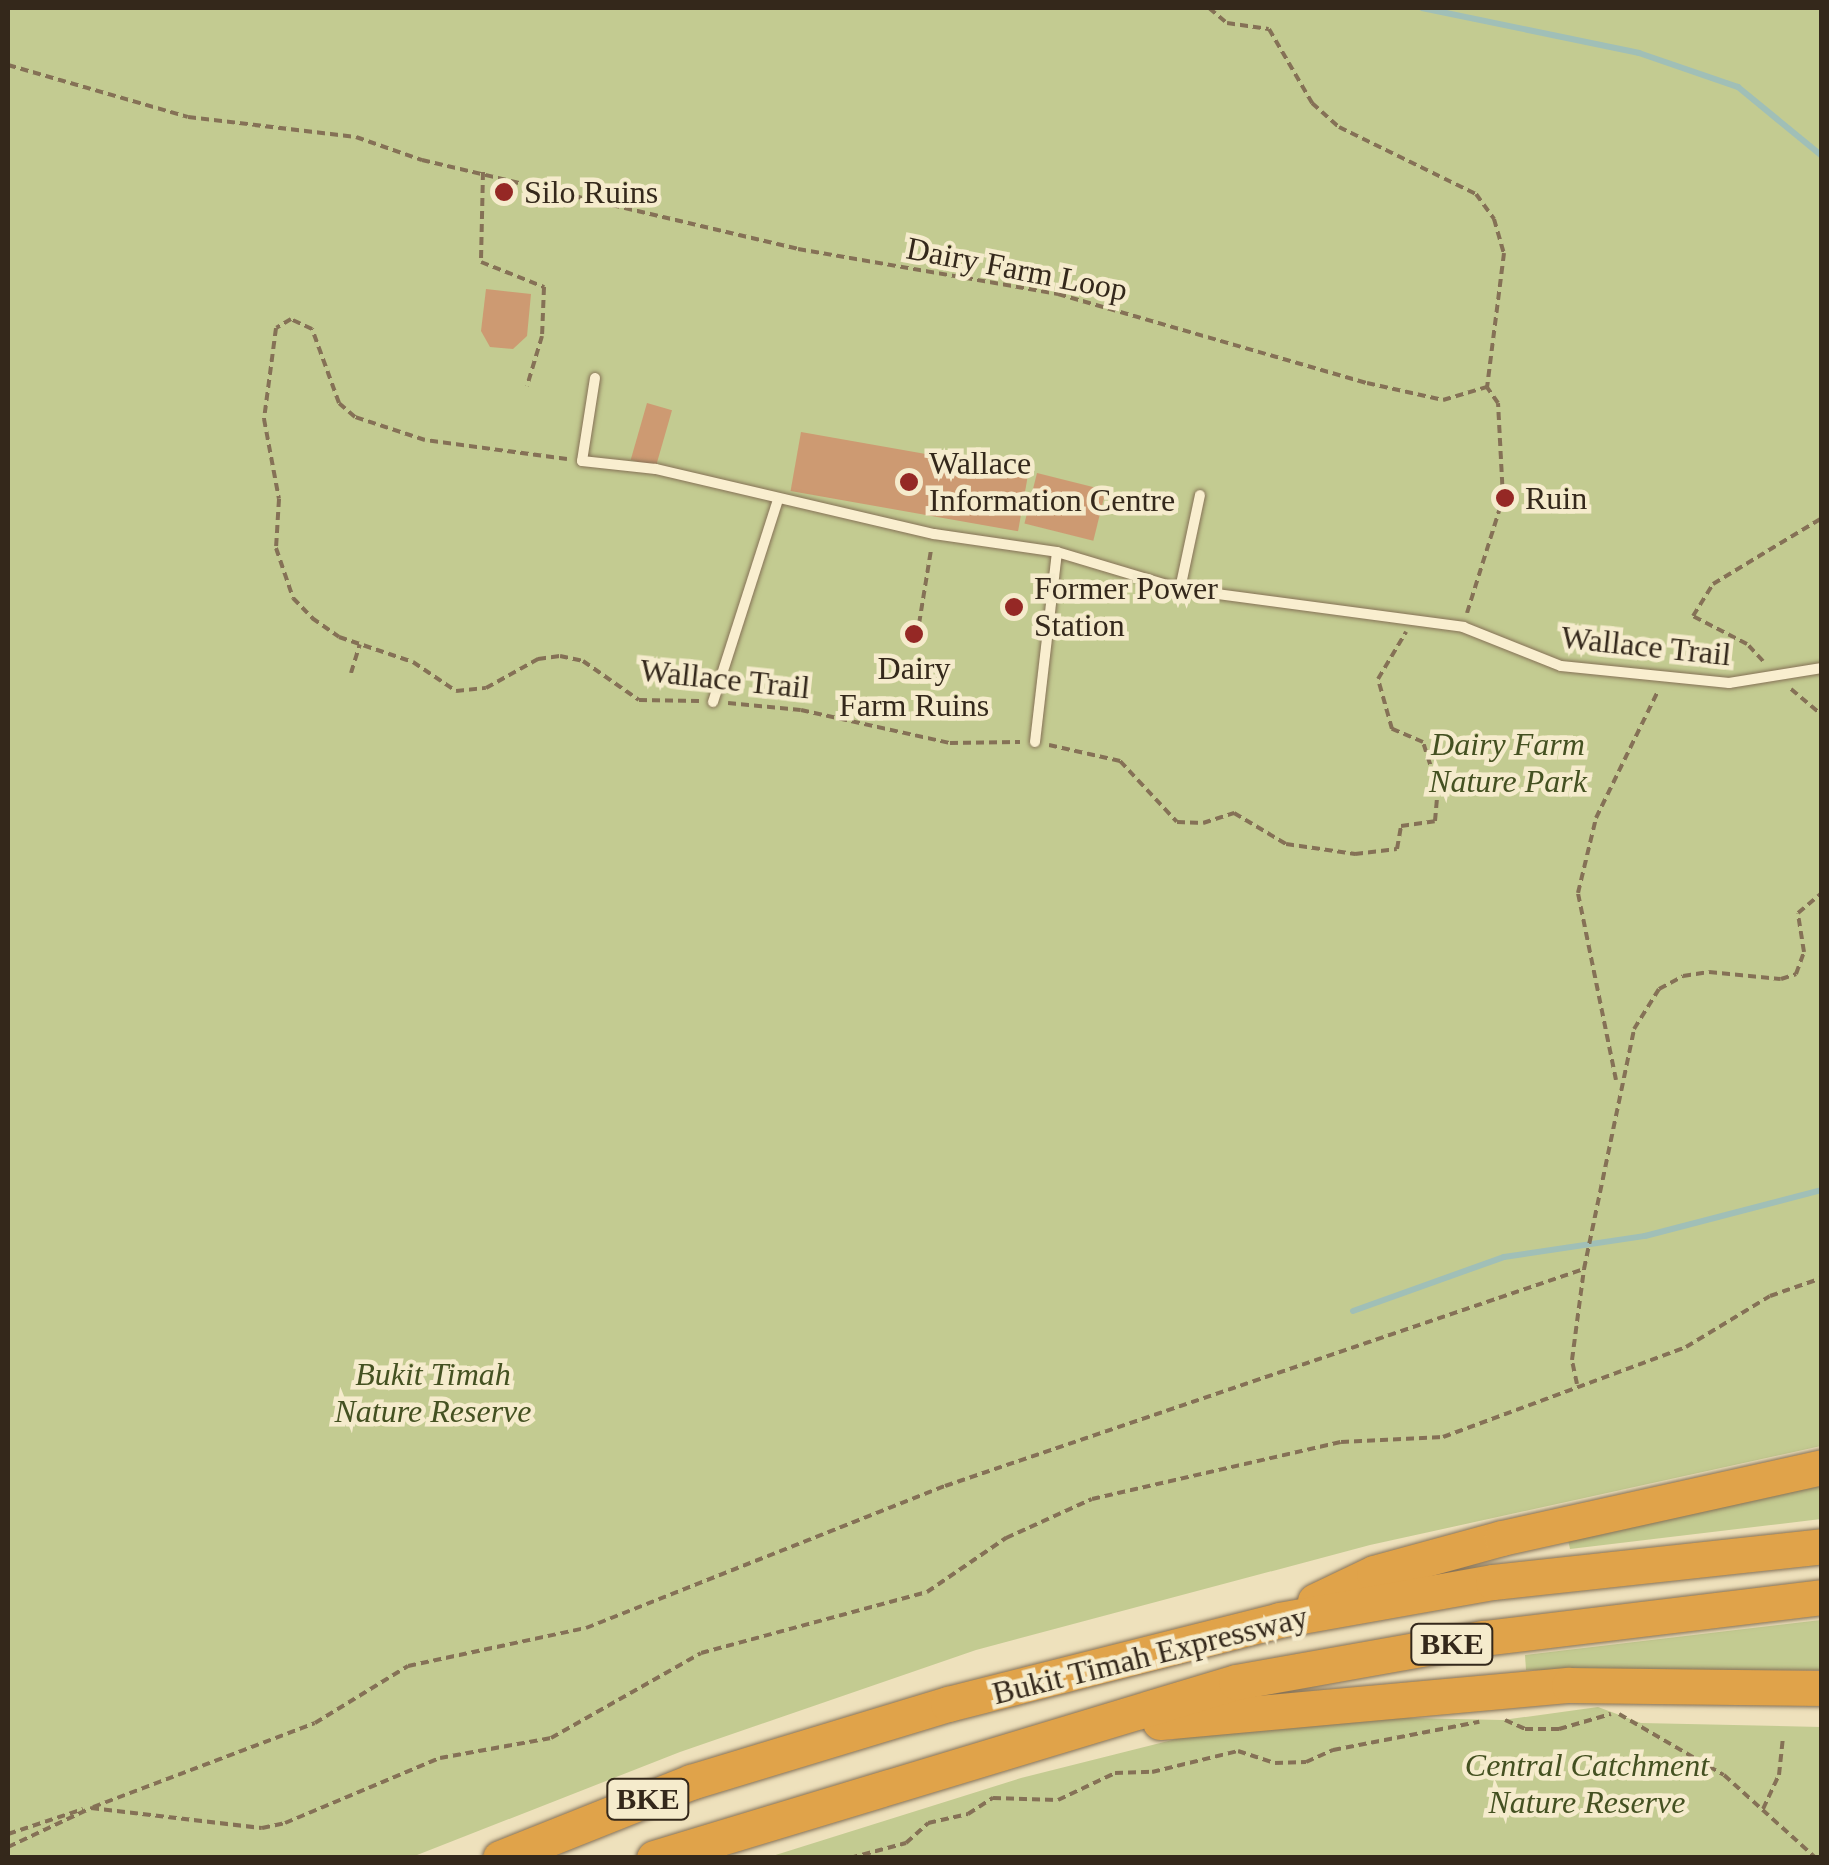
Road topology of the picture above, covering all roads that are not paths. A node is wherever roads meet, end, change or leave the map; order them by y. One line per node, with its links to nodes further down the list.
1 (595, 378): 3 (lane, Wallace Trail)
2 (1200, 496): 5 (lane)
3 (778, 499): 4 (lane, Wallace Trail); 7 (lane)
4 (1056, 552): 5 (lane, Wallace Trail); 8 (lane)
5 (1180, 589): 6 (lane, Wallace Trail)
6 (1822, 668)
7 (713, 702)
8 (1035, 742)
9 (1822, 1467): 12 (highway)
10 (1822, 1546): 12 (highway, Bukit Timah Expressway / BKE)
11 (1822, 1597): 14 (highway, Bukit Timah Expressway / BKE)
12 (1279, 1620): 15 (highway, Bukit Timah Expressway / BKE)
13 (1822, 1688): 14 (highway)
14 (1089, 1728): 16 (highway, Bukit Timah Expressway / BKE)
15 (500, 1858)
16 (654, 1858)

